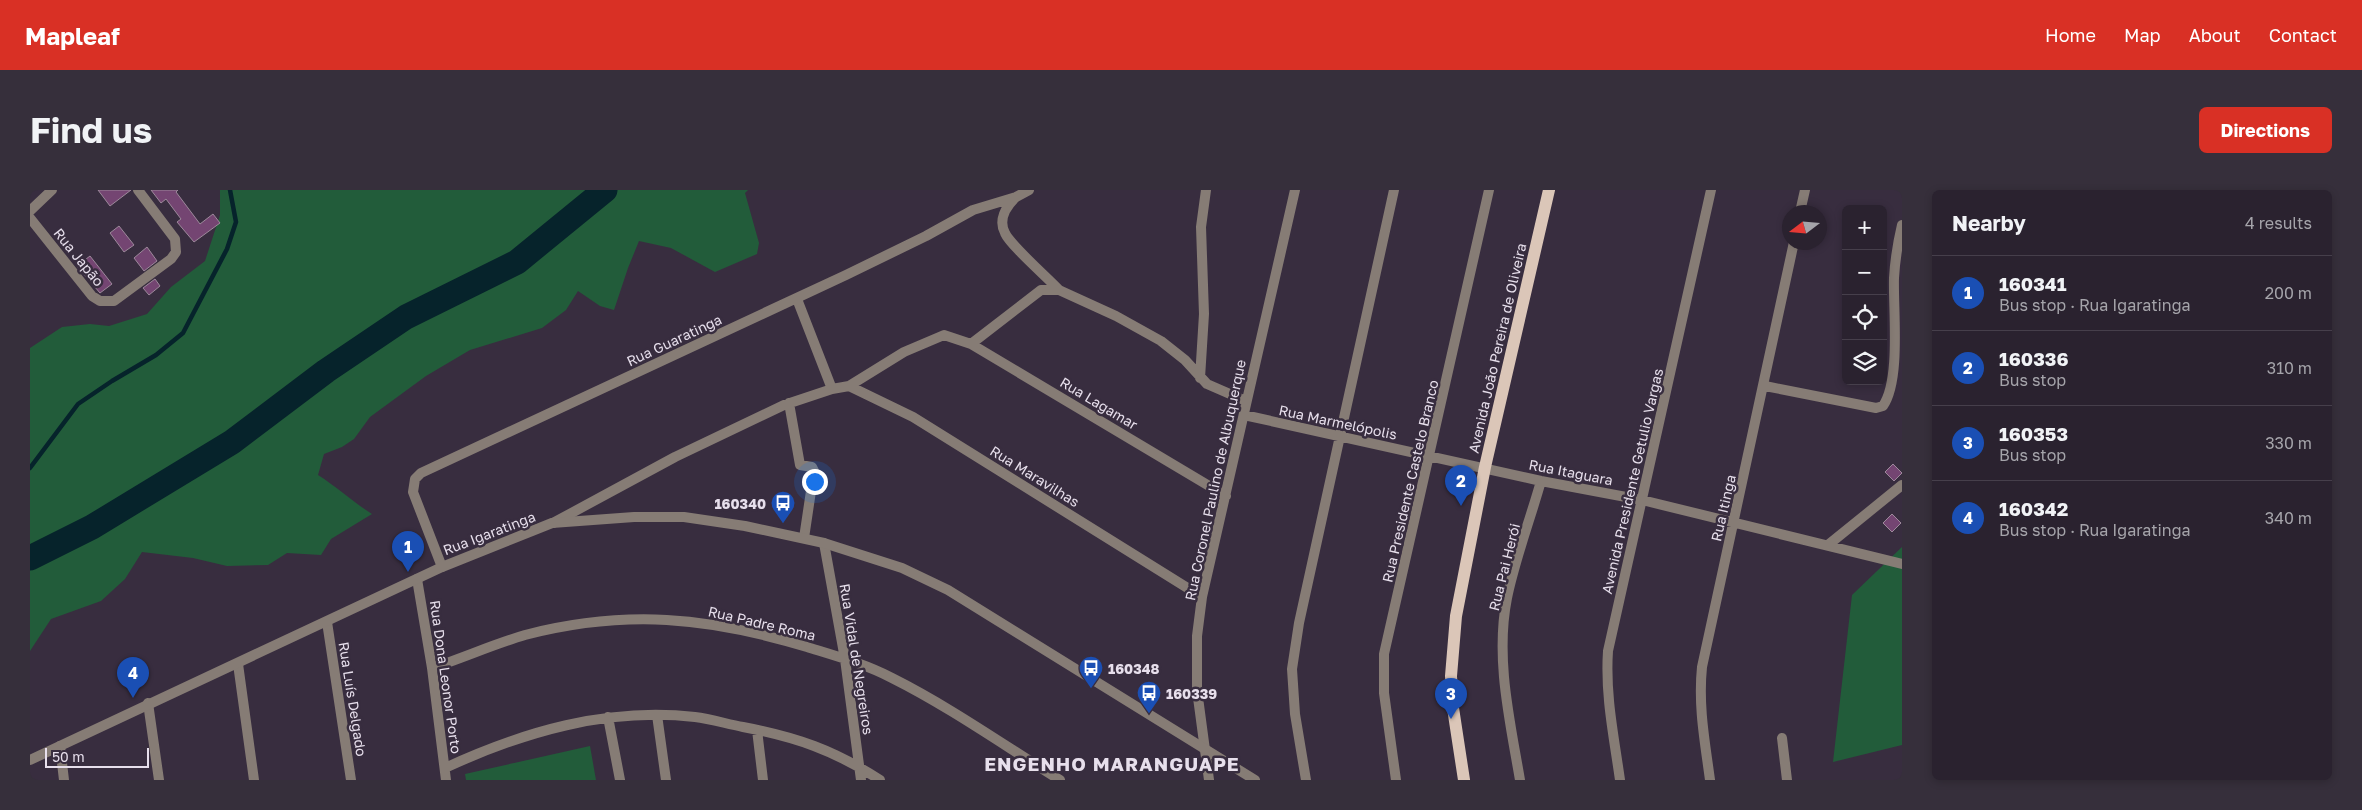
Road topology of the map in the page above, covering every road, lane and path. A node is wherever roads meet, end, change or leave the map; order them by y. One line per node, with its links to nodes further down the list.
1 (52, 190): 13 (street)
2 (138, 190): 14 (street, Rua Japão)
3 (1029, 190): 11 (street, Rua Guaratinga)
4 (1206, 190): 21 (street)
5 (1295, 190): 25 (street, Rua Coronel Paulino de Albuquerque)
6 (1394, 190): 28 (street)
7 (1489, 190): 29 (street, Rua Presidente Castelo Branco)
8 (1549, 190): 30 (main road, Avenida João Pereira de Oliveira)
9 (1712, 190): 34 (street, Avenida Presidente Getulio Vargas)
10 (1805, 190): 12 (street)
11 (1016, 197): 17 (street); 18 (street, Rua Guaratinga)
12 (1802, 205)
13 (30, 211)
14 (30, 218)
15 (1902, 224): 23 (street)
16 (1792, 250): 23 (street, Rua Itinga)
17 (1059, 290): 20 (street); 21 (street)
18 (797, 298): 24 (street); 41 (street, Rua Guaratinga)
19 (956, 337): 20 (street, Rua Lagamar); 22 (street, Rua Igaratinga)
20 (971, 344): 33 (street, Rua Lagamar)
21 (1200, 378): 25 (street)
22 (849, 386): 24 (street, Rua Igaratinga); 43 (street, Rua Maravilhas)
23 (1764, 386): 35 (street, Rua Itinga)
24 (832, 389): 26 (street, Rua Igaratinga)
25 (1246, 401): 27 (street, Rua Coronel Paulino de Albuquerque)
26 (789, 403): 36 (street, Rua Igaratinga); 37 (street)
27 (1244, 415): 28 (street, Rua Marmelópolis); 33 (street, Rua Coronel Paulino de Albuquerque)
28 (1340, 437): 29 (street, Rua Marmelópolis); 71 (street)
29 (1430, 456): 30 (street, Rua Marmelópolis); 72 (street, Rua Presidente Castelo Branco)
30 (1484, 467): 31 (street, Rua Itaguara); 73 (main road, Avenida João Pereira de Oliveira)
31 (1540, 481): 34 (street, Rua Itaguara); 74 (street, Rua Pai Herói)
32 (1902, 485): 39 (street)
33 (1226, 496): 43 (street, Rua Coronel Paulino de Albuquerque)
34 (1642, 500): 35 (street, Rua Itaguara); 75 (street, Avenida Presidente Getulio Vargas)
35 (1734, 522): 39 (street, Rua Itaguara); 76 (street, Rua Itinga)
36 (552, 523): 37 (street); 41 (street, Rua Igaratinga)
37 (804, 538): 38 (street)
38 (824, 543): 45 (street, Rua Vidal de Negreiros); 54 (street)
39 (1828, 545): 40 (street, Rua Itaguara)
40 (1902, 564)
41 (442, 566): 42 (street, Rua Igaratinga)
42 (417, 579): 44 (street, Rua Igaratinga); 47 (street, Rua Dona Leonor Porto)
43 (1202, 597): 54 (street, Rua Coronel Paulino de Albuquerque)
44 (327, 622): 46 (street, Rua Igaratinga); 61 (street, Rua Luís Delgado)
45 (844, 659): 47 (street, Rua Padre Roma); 56 (street, Rua Vidal de Negreiros); 68 (street, Rua Padre Roma)
46 (238, 664): 48 (street, Rua Igaratinga); 60 (street)
47 (432, 668): 57 (street, Rua Dona Leonor Porto)
48 (148, 703): 53 (street, Rua Igaratinga); 59 (street)
49 (657, 715): 50 (street); 51 (street); 64 (street)
50 (608, 717): 57 (street); 63 (street)
51 (757, 730): 56 (street); 65 (street)
52 (1782, 738): 77 (street)
53 (60, 746): 55 (street, Rua Igaratinga); 58 (street)
54 (1204, 750): 69 (street, Rua Coronel Paulino de Albuquerque); 70 (street)
55 (30, 760)
56 (860, 767): 66 (street, Rua Vidal de Negreiros); 67 (street)
57 (445, 768): 62 (street, Rua Dona Leonor Porto)
58 (64, 780)
59 (160, 780)
60 (254, 780)
61 (351, 780)
62 (446, 780)
63 (620, 780)
64 (666, 780)
65 (763, 780)
66 (861, 780)
67 (880, 780)
68 (1060, 780)
69 (1209, 780)
70 (1255, 780)
71 (1306, 780)
72 (1396, 780)
73 (1464, 780)
74 (1520, 780)
75 (1620, 780)
76 (1710, 780)
77 (1787, 780)

